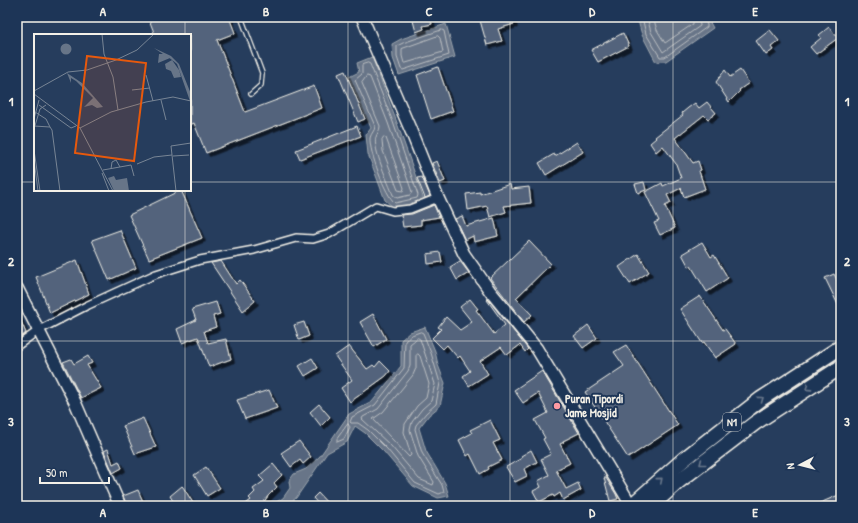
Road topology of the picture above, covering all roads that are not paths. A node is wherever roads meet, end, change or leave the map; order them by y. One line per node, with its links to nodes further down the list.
1 (241, 17): 3 (lane)
2 (362, 17): 4 (street)
3 (251, 94)
4 (438, 198): 6 (street); 11 (street)
5 (17, 288): 6 (street)
6 (39, 330): 7 (street); 10 (street)
7 (17, 346)
8 (841, 347): 11 (highway, N1, one-way to 8)
9 (841, 367): 12 (highway, N1, one-way to 12)
10 (120, 506)
11 (631, 506)
12 (651, 506)

